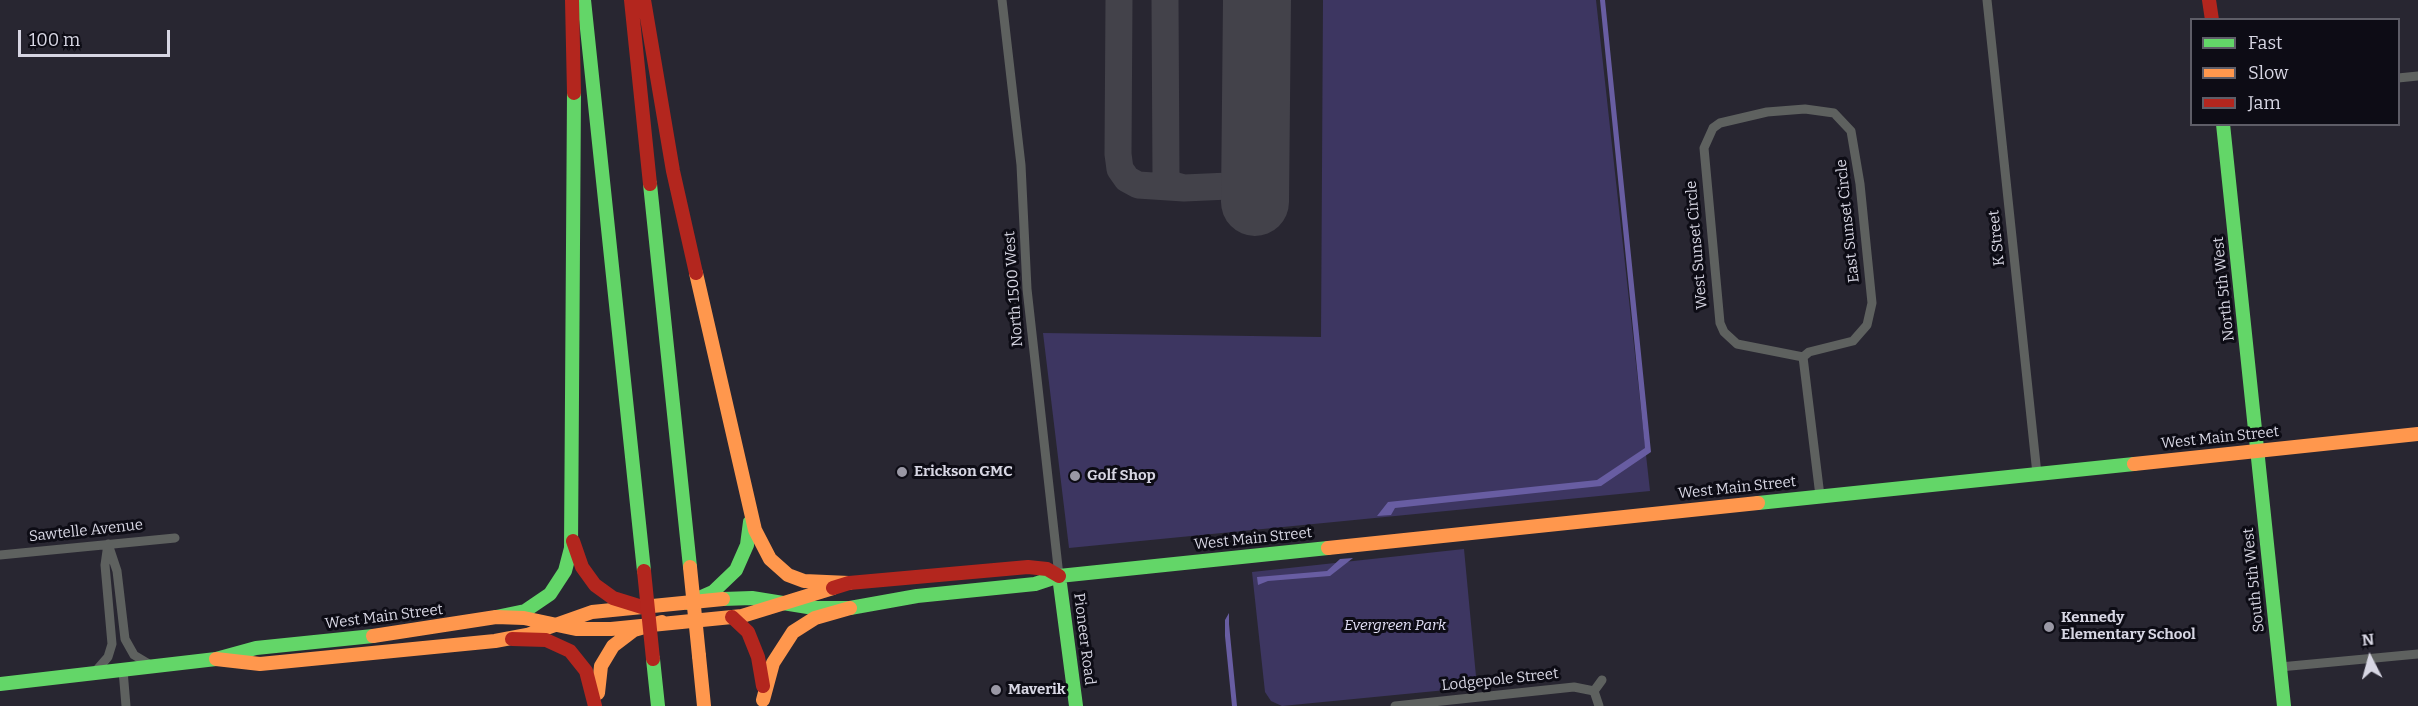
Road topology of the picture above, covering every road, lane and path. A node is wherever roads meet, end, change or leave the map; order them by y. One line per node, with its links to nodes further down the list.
1 (572, 0): 19 (main road)
2 (584, 0): 47 (main road, bridge)
3 (631, 0): 48 (main road, bridge)
4 (644, 0): 18 (main road)
5 (1002, 0): 23 (street, North 1500 West)
6 (1987, 0): 16 (street, K Street)
7 (2209, 0): 8 (main road)
8 (2212, 18)
9 (2418, 76): 10 (street)
10 (2400, 78)
11 (1767, 112): 13 (street, West Sunset Circle); 13 (street, East Sunset Circle)
12 (2223, 126): 15 (main road, North 5th West)
13 (1803, 357): 17 (street)
14 (2418, 434): 15 (main road, West Main Street)
15 (2257, 451): 16 (main road, West Main Street); 37 (main road, South 5th West)
16 (2037, 474): 17 (main road, West Main Street)
17 (1820, 496): 23 (main road, West Main Street)
18 (749, 505): 24 (main road); 25 (main road)
19 (573, 537): 27 (main road); 29 (main road)
20 (175, 538): 21 (street, Sawtelle Avenue)
21 (108, 544): 22 (street, Sawtelle Avenue); 36 (street); 39 (street)
22 (0, 555)
23 (1059, 576): 24 (main road, West Main Street); 28 (main road, West Main Street); 49 (main road, Pioneer Road)
24 (849, 583): 26 (main road, West Main Street)
25 (688, 603): 26 (main road, West Main Street); 27 (main road, West Main Street)
26 (787, 603): 28 (main road, West Main Street); 30 (main road, West Main Street)
27 (642, 608): 32 (main road, West Main Street)
28 (850, 608): 44 (main road)
29 (496, 617): 32 (main road, West Main Street); 35 (main road, West Main Street)
30 (732, 617): 31 (main road, West Main Street); 44 (main road)
31 (662, 622): 32 (main road, West Main Street); 46 (main road)
32 (556, 624): 33 (main road, West Main Street)
33 (512, 639): 35 (main road, West Main Street); 46 (main road)
34 (2418, 654): 37 (street)
35 (216, 659): 36 (main road, West Main Street)
36 (154, 666): 38 (main road, West Main Street)
37 (2280, 667): 52 (main road, South 5th West)
38 (123, 670): 39 (main road, West Main Street); 45 (street)
39 (94, 673): 41 (main road, West Main Street)
40 (1602, 680): 42 (street)
41 (0, 684)
42 (1594, 692): 43 (street, Lodgepole Street); 51 (street)
43 (1473, 702): 50 (street, Lodgepole Street)
44 (763, 703)
45 (126, 706)
46 (597, 706)
47 (657, 706)
48 (704, 706)
49 (1076, 706)
50 (1395, 706)
51 (1599, 706)
52 (2284, 706)

